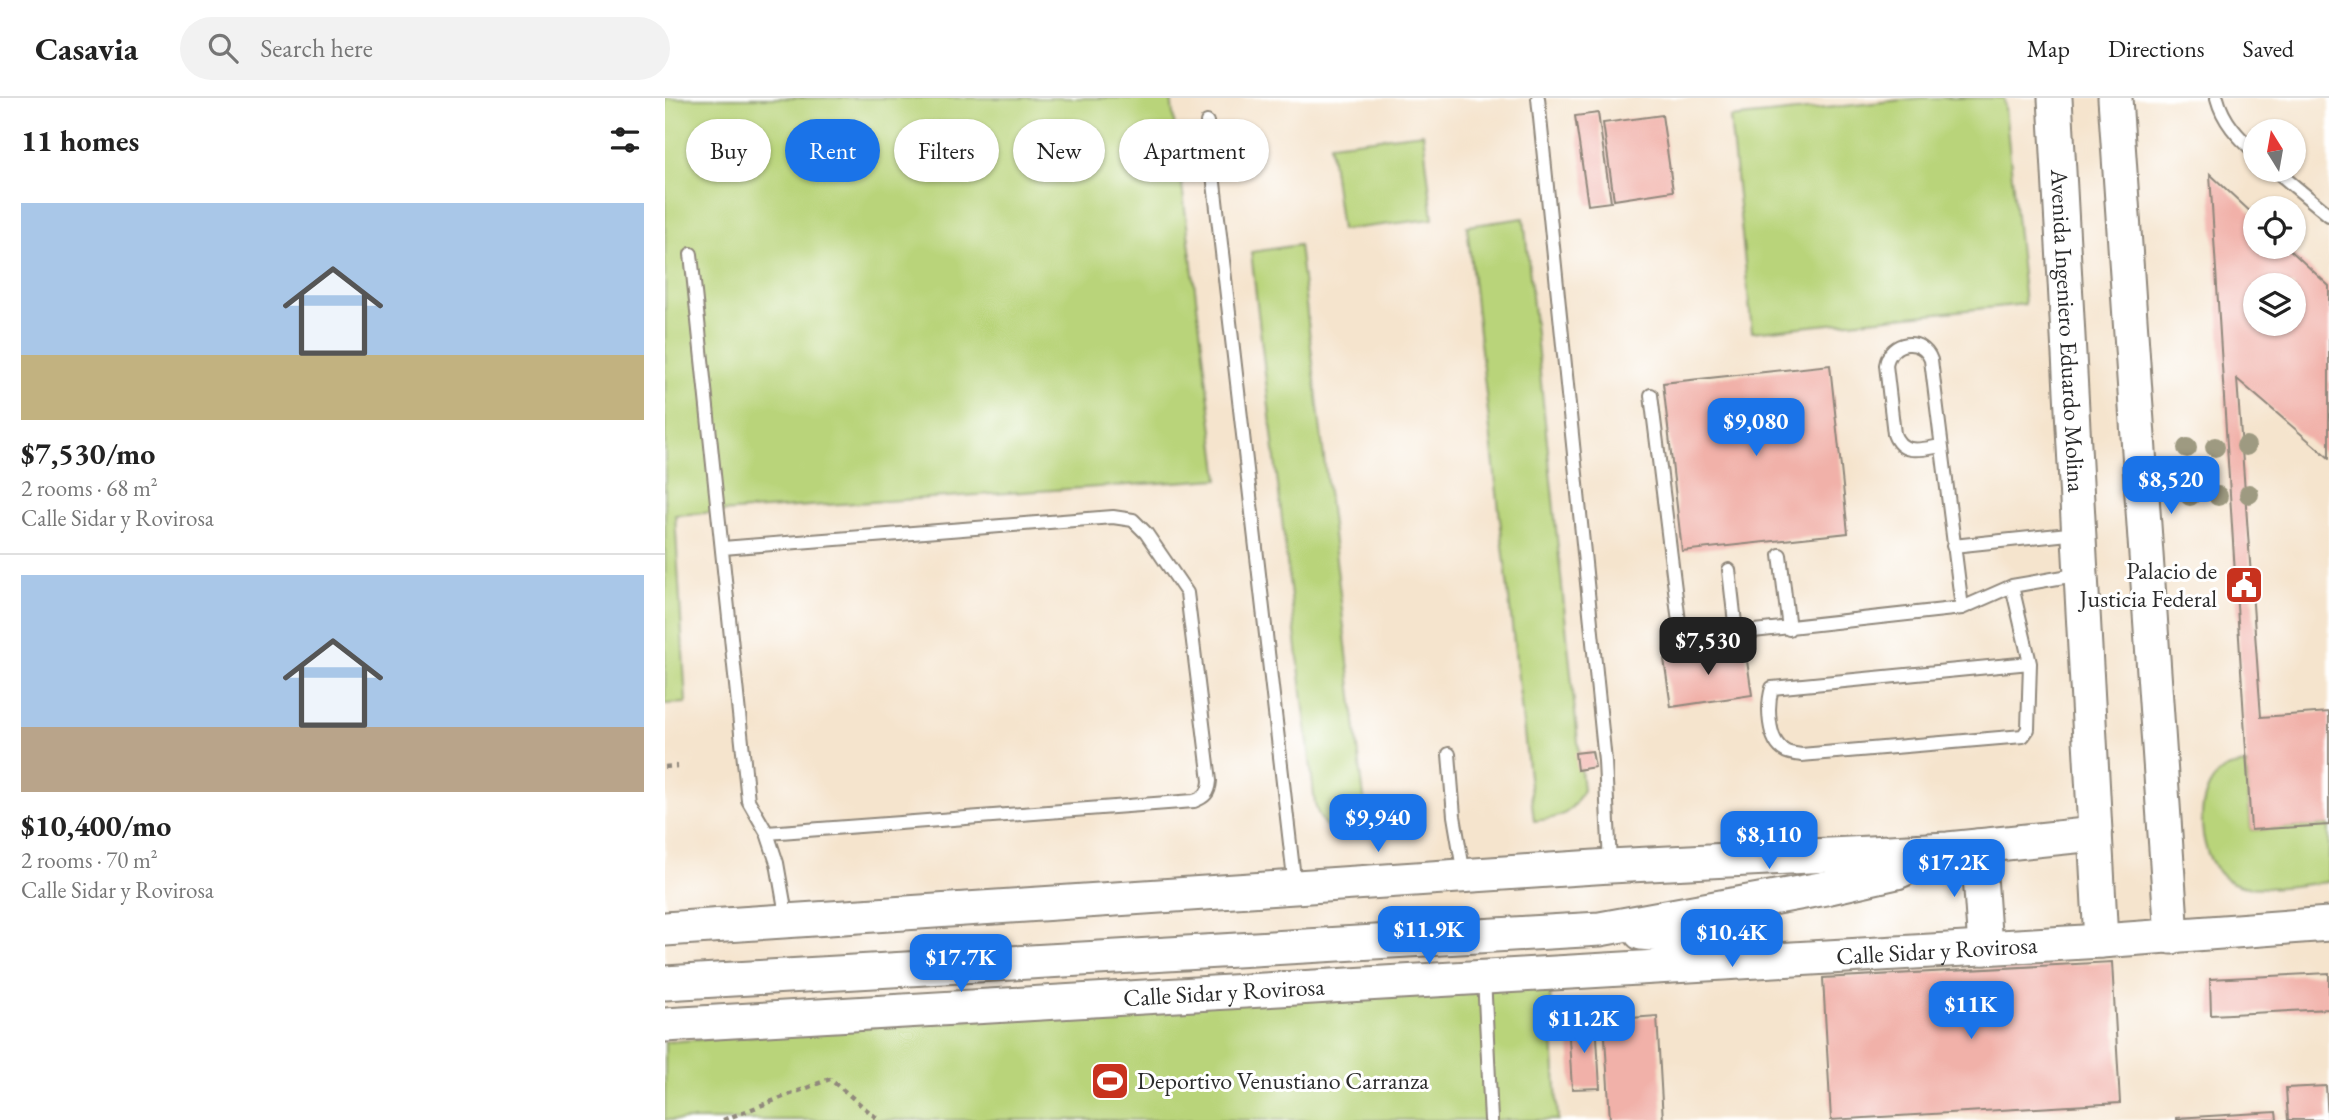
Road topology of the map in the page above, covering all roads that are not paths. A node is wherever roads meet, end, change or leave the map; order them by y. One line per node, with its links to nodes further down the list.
1 (1538, 98): 27 (lane)
2 (2055, 98): 12 (street, Avenida Ingeniero Eduardo Molina)
3 (2115, 98): 34 (street)
4 (2217, 98): 5 (lane)
5 (2243, 141)
6 (1214, 182): 29 (lane)
7 (2290, 182): 8 (lane)
8 (2329, 215)
9 (691, 254): 14 (lane)
10 (1651, 395): 21 (lane)
11 (1941, 446): 11 (lane); 13 (lane)
12 (2079, 533): 13 (lane); 17 (street, Avenida Ingeniero Eduardo Molina)
13 (1953, 546): 19 (lane)
14 (723, 548): 24 (lane); 24 (lane)
15 (1780, 555): 20 (lane)
16 (1729, 570): 21 (lane)
17 (2081, 574): 18 (lane); 25 (street, Avenida Ingeniero Eduardo Molina)
18 (2012, 586): 19 (lane); 22 (lane)
19 (1962, 608): 20 (lane)
20 (1789, 629): 21 (lane)
21 (1736, 632)
22 (2030, 663): 22 (lane)
23 (1449, 754): 28 (lane)
24 (767, 833): 30 (lane)
25 (2095, 834): 26 (street); 35 (street, Avenida Ingeniero Eduardo Molina)
26 (1963, 848): 27 (street); 33 (street); 36 (street)
27 (1610, 866): 28 (street)
28 (1464, 876): 29 (street)
29 (1296, 887): 30 (street)
30 (787, 920): 32 (street)
31 (2329, 924): 34 (street, Calle Sidar y Rovirosa)
32 (665, 929)
33 (1600, 929): 37 (street); 39 (street, Calle Sidar y Rovirosa)
34 (2172, 937): 35 (street, Calle Sidar y Rovirosa)
35 (2101, 941): 36 (street, Calle Sidar y Rovirosa)
36 (1985, 948): 37 (street, Calle Sidar y Rovirosa)
37 (1869, 954): 38 (street, Calle Sidar y Rovirosa)
38 (1484, 977): 40 (street, Calle Sidar y Rovirosa); 41 (lane)
39 (665, 983)
40 (665, 1025)
41 (1491, 1120)

